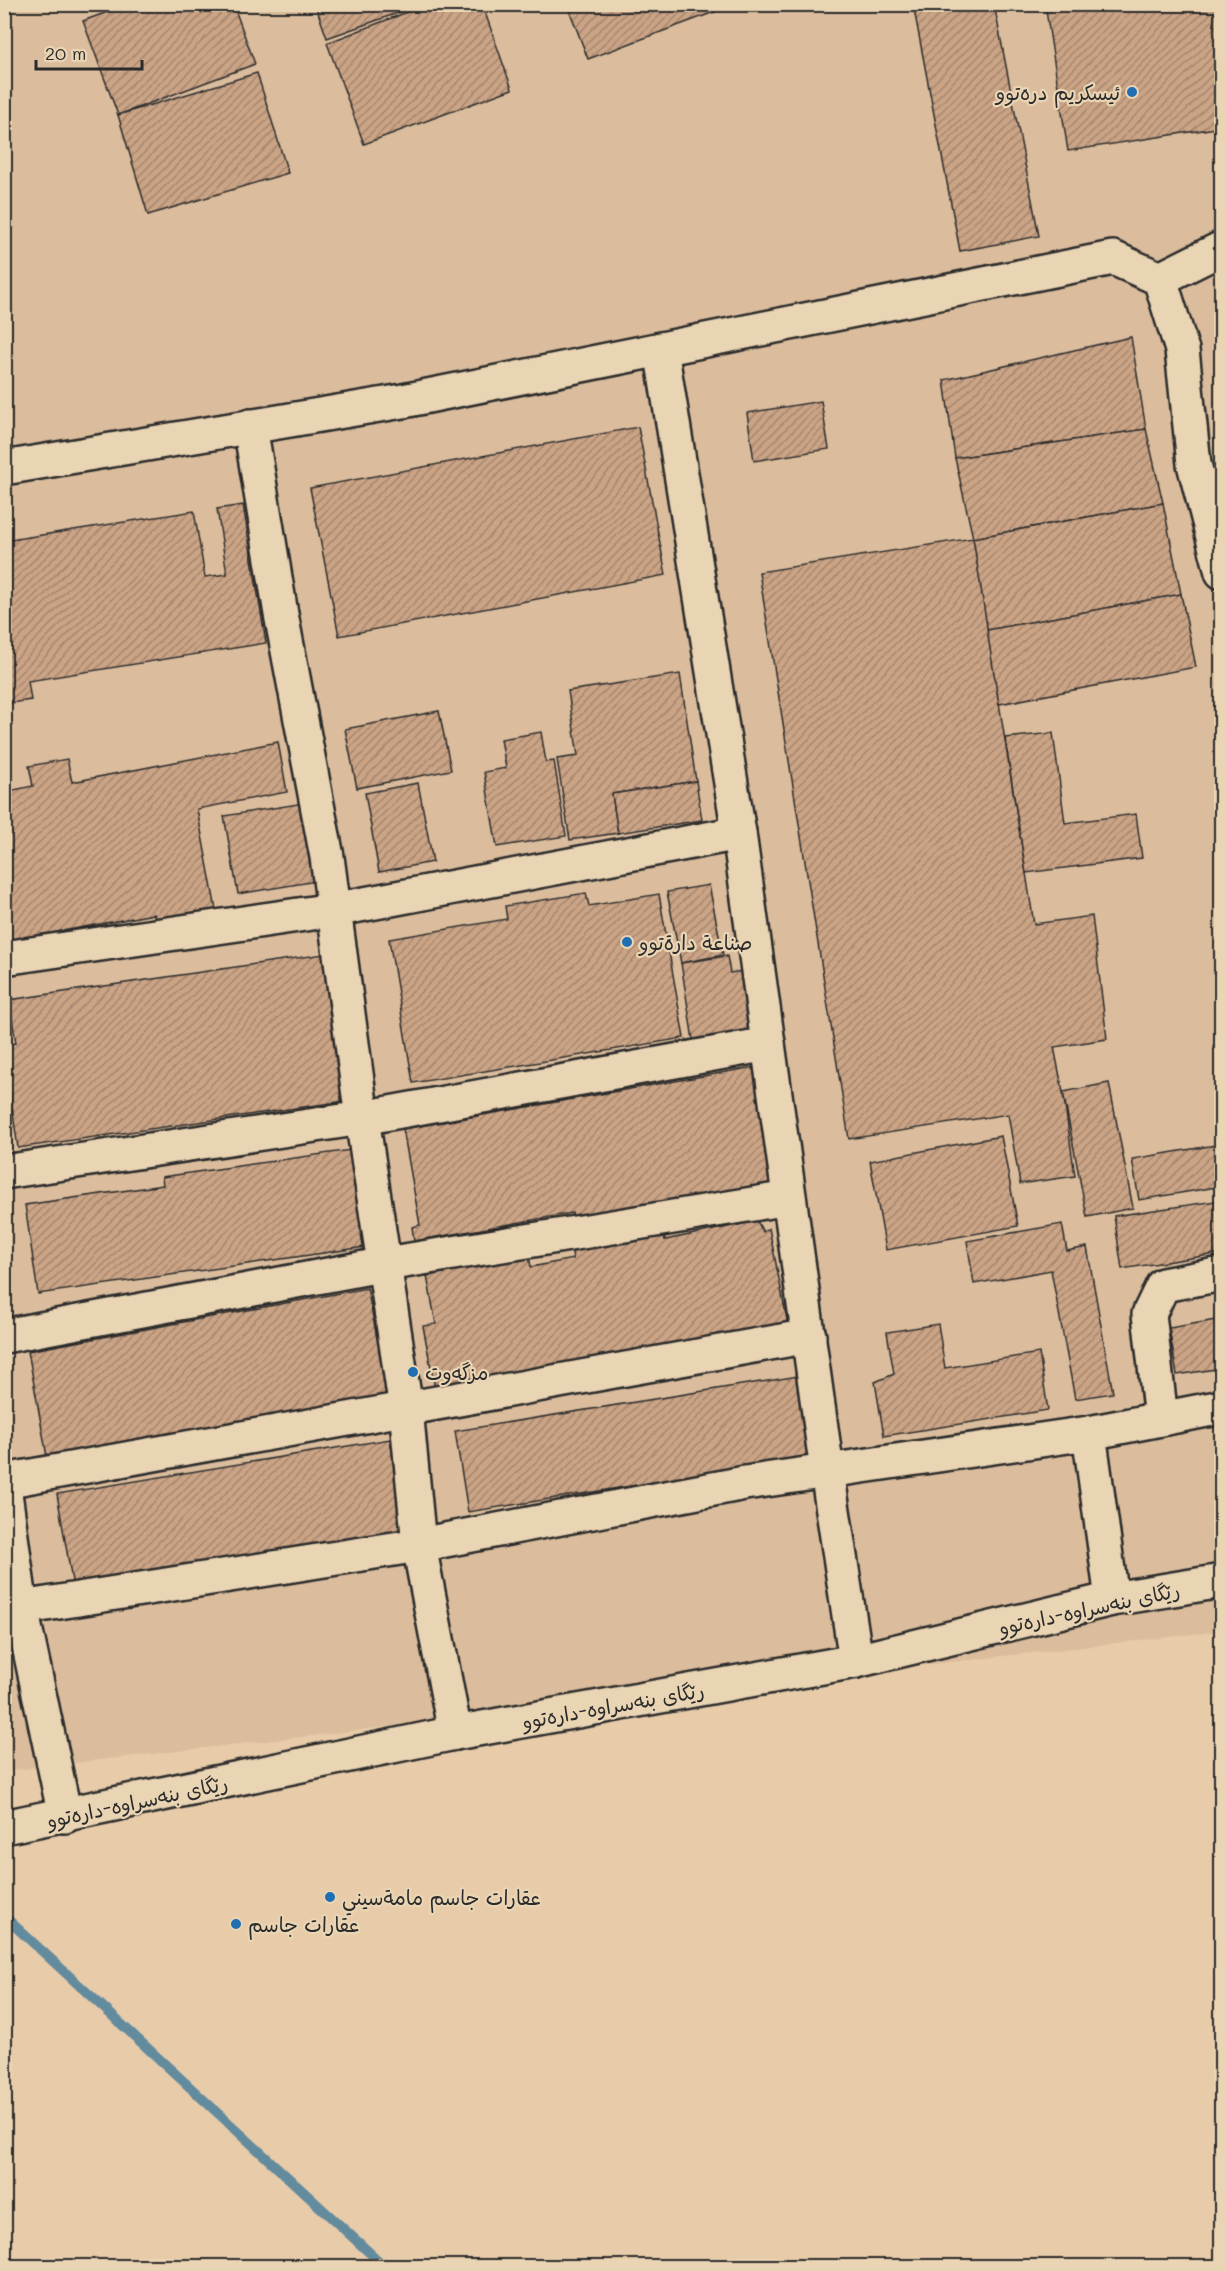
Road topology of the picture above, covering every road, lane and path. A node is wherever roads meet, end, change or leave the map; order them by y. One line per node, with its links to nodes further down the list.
1 (1221, 248): 2 (street)
2 (1160, 279): 3 (street); 6 (street)
3 (662, 349): 4 (street); 7 (street)
4 (250, 426): 5 (street); 8 (street)
5 (4, 468)
6 (1221, 572)
7 (739, 832): 8 (street); 10 (street)
8 (333, 910): 9 (street); 11 (street)
9 (4, 958)
10 (768, 1044): 11 (street); 13 (street)
11 (362, 1118): 12 (street); 14 (street)
12 (4, 1172)
13 (789, 1198): 14 (street); 17 (street)
14 (386, 1264): 16 (street); 19 (street)
15 (1221, 1274): 20 (street)
16 (4, 1336)
17 (809, 1336): 19 (street); 22 (street)
18 (1221, 1407): 20 (street)
19 (406, 1409): 23 (street); 25 (street)
20 (1161, 1419): 21 (street)
21 (1089, 1433): 22 (street); 27 (street)
22 (827, 1471): 25 (street); 29 (street)
23 (4, 1481)
24 (4, 1486): 28 (street)
25 (419, 1545): 28 (street); 30 (street)
26 (1221, 1581): 27 (street, رێگای بنەسراوە-دارەتوو)
27 (1113, 1599): 29 (street, رێگای بنەسراوە-دارەتوو)
28 (21, 1608): 31 (street)
29 (856, 1661): 30 (street, رێگای بنەسراوە-دارەتوو)
30 (455, 1733): 31 (street, رێگای بنەسراوە-دارەتوو)
31 (65, 1816): 32 (street, رێگای بنەسراوە-دارەتوو)
32 (4, 1827)

